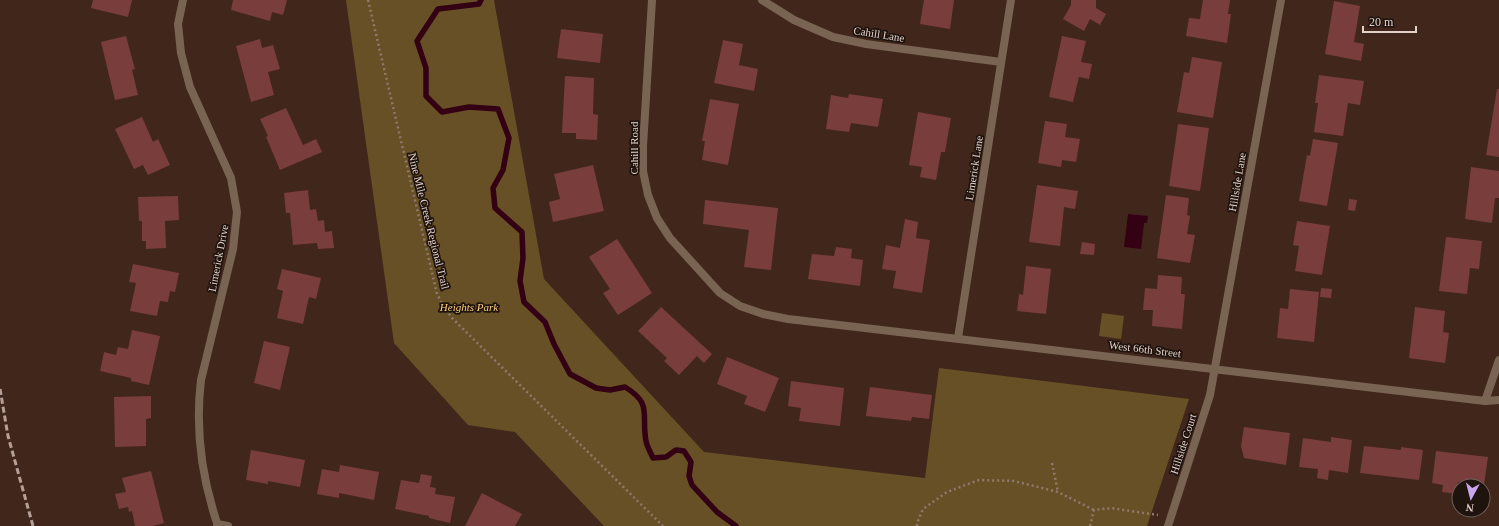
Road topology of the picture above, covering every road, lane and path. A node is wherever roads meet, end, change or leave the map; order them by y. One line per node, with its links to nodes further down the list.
1 (183, 0): 18 (street, Limerick Drive)
2 (368, 0): 20 (path, Nine Mile Creek Regional Trail)
3 (652, 0): 8 (street, Cahill Road)
4 (762, 0): 7 (street, Cahill Lane)
5 (1011, 0): 7 (street, Limerick Lane)
6 (1281, 0): 11 (street, Hillside Lane)
7 (1001, 62): 9 (street, Limerick Lane)
8 (788, 319): 9 (street, West 66th Street)
9 (958, 338): 11 (street, West 66th Street)
10 (1499, 360): 12 (street)
11 (1215, 369): 12 (street, West 66th Street); 17 (street, Hillside Court)
12 (1485, 400): 13 (street, West 66th Street)
13 (1499, 400)
14 (1052, 463): 15 (path)
15 (1058, 492): 16 (path); 21 (path)
16 (1094, 510): 17 (path); 22 (path)
17 (1169, 522)
18 (218, 525): 19 (street)
19 (228, 526)
20 (663, 526)
21 (917, 526)
22 (1090, 526)

